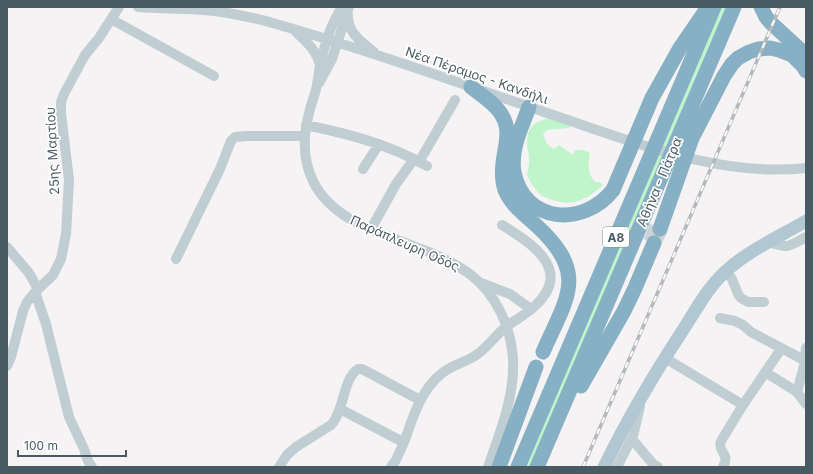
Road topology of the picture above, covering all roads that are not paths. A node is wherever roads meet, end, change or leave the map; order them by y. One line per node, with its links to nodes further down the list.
1 (119, 7): 8 (street, 25ης Μαρτίου)
2 (138, 7): 9 (street, Νέα Πέραμος - Κανδήλι)
3 (709, 7): 19 (highway)
4 (714, 7): 66 (highway, Αθήνα - Πάτρα / Α8)
5 (734, 7): 57 (highway, Αθήνα - Πάτρα / Α8)
6 (347, 9): 10 (street, Παράπλευρη Οδός); 12 (street)
7 (764, 12): 11 (highway)
8 (111, 19): 15 (street); 38 (street, 25ης Μαρτίου)
9 (291, 28): 10 (street, Νέα Πέραμος - Κανδήλι); 13 (street)
10 (332, 41): 12 (street, Νέα Πέραμος - Κανδήλι); 13 (street, Παράπλευρη Οδός); 17 (street, Παράπλευρη Οδός)
11 (806, 55)
12 (379, 56): 16 (street, Νέα Πέραμος - Κανδήλι)
13 (320, 65): 17 (street, Παράπλευρη Οδός)
14 (806, 71): 30 (highway)
15 (214, 76)
16 (471, 87): 19 (street, Νέα Πέραμος - Κανδήλι); 22 (highway)
17 (316, 88): 20 (street, Παράπλευρη Οδός)
18 (455, 100): 24 (street)
19 (525, 105): 22 (highway); 25 (street, Νέα Πέραμος - Κανδήλι)
20 (306, 125): 21 (street, Παράπλευρη Οδός); 23 (street)
21 (305, 136): 29 (street, Παράπλευρη Οδός); 35 (street)
22 (506, 140): 45 (highway)
23 (379, 144): 24 (street); 26 (street)
24 (420, 162): 29 (street)
25 (806, 168)
26 (363, 169)
27 (806, 222): 32 (main road)
28 (502, 225): 40 (street)
29 (371, 229): 37 (street, Παράπλευρη Οδός)
30 (660, 229)
31 (806, 237): 32 (street)
32 (768, 242): 36 (main road)
33 (654, 243): 57 (highway)
34 (7, 247): 38 (street)
35 (176, 259)
36 (726, 270): 39 (street); 46 (main road)
37 (479, 282): 40 (street); 42 (street, Παράπλευρη Οδός)
38 (36, 290): 48 (street, 25ης Μαρτίου); 61 (street)
39 (764, 302)
40 (531, 309): 42 (street)
41 (720, 318): 44 (street)
42 (507, 326): 53 (street); 64 (street, Παράπλευρη Οδός)
43 (806, 348): 47 (street)
44 (781, 349): 47 (street); 50 (street)
45 (542, 352)
46 (665, 358): 52 (main road); 55 (street)
47 (805, 365): 51 (street)
48 (7, 366)
49 (536, 367): 65 (highway)
50 (765, 372): 51 (street); 55 (street)
51 (796, 392): 54 (street)
52 (642, 396): 58 (street); 68 (main road)
53 (420, 400): 56 (street); 59 (street)
54 (806, 404)
55 (743, 405): 70 (street)
56 (340, 409): 59 (street); 62 (street)
57 (559, 416): 67 (highway, Αθήνα - Πάτρα / Α8)
58 (632, 439): 60 (street); 69 (street)
59 (405, 440): 63 (street)
60 (656, 466)
61 (92, 467)
62 (279, 467)
63 (392, 467)
64 (488, 467)
65 (499, 467)
66 (518, 467)
67 (538, 467)
68 (604, 467)
69 (617, 467)
70 (723, 467)

